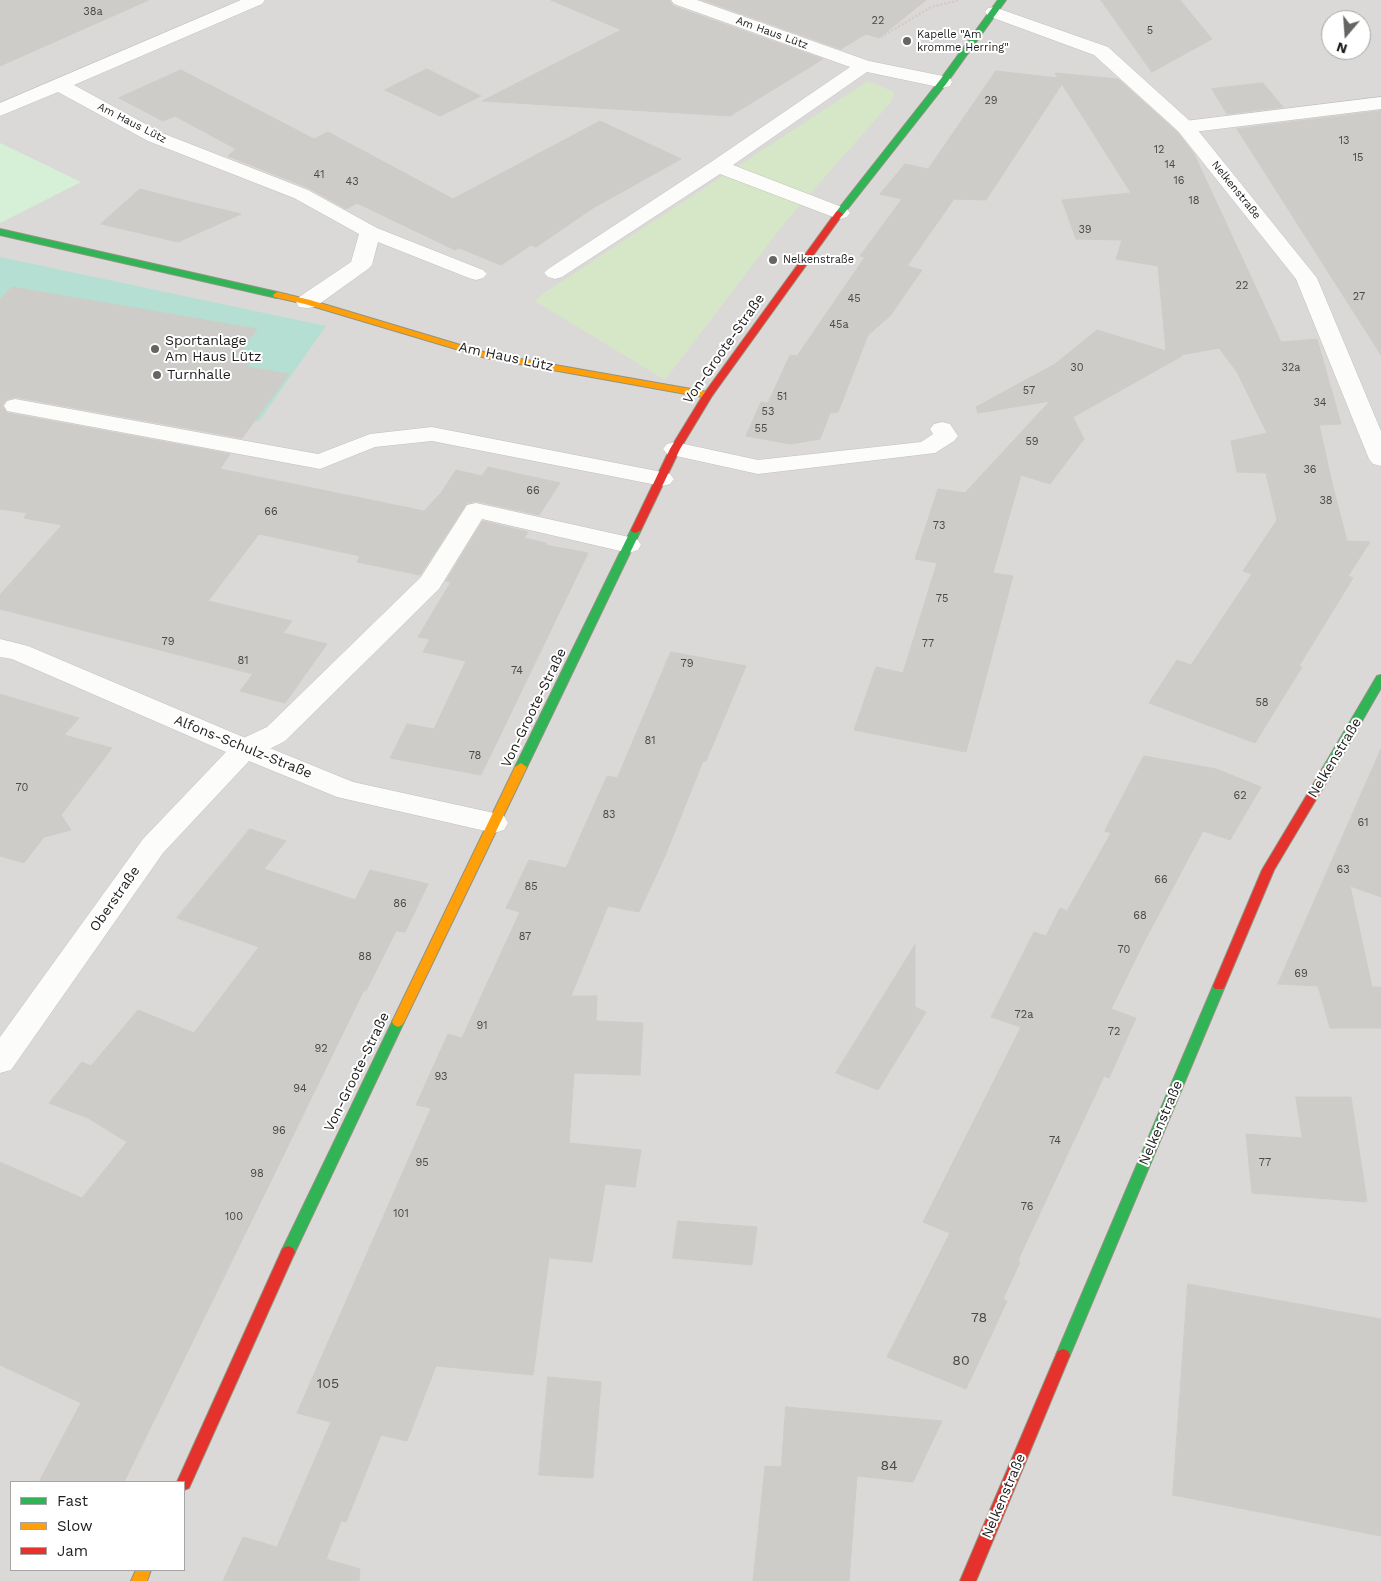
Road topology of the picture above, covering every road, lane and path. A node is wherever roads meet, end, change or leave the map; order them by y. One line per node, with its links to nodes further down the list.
1 (256, 0): 8 (street)
2 (680, 0): 5 (street, Am Haus Lütz)
3 (961, 0): 5 (path)
4 (998, 6): 7 (street, Von-Groote-Straße); 11 (street, Nelkenstraße)
5 (845, 59): 6 (street, Am Haus Lütz)
6 (864, 66): 7 (street, Am Haus Lütz); 12 (street)
7 (943, 82): 13 (street, Von-Groote-Straße)
8 (59, 85): 10 (street); 15 (street, Am Haus Lütz)
9 (1381, 103): 11 (street)
10 (0, 110)
11 (1185, 126): 23 (street, Nelkenstraße)
12 (718, 166): 13 (street); 16 (street)
13 (840, 213): 19 (street, Von-Groote-Straße)
14 (0, 232): 18 (street, Am Haus Lütz)
15 (370, 232): 17 (street, Am Haus Lütz); 18 (street)
16 (555, 273)
17 (476, 274)
18 (307, 302): 19 (street, Am Haus Lütz)
19 (708, 396): 22 (street, Von-Groote-Straße)
20 (15, 406): 24 (street)
21 (942, 429): 22 (street)
22 (676, 449): 24 (street, Von-Groote-Straße)
23 (1381, 459)
24 (662, 479): 25 (street, Von-Groote-Straße)
25 (629, 546): 28 (street); 29 (street, Von-Groote-Straße)
26 (0, 648): 28 (street, Alfons-Schulz-Straße)
27 (1381, 679): 32 (street, Nelkenstraße)
28 (245, 749): 29 (street, Alfons-Schulz-Straße); 30 (street, Oberstraße)
29 (494, 823): 31 (street, Von-Groote-Straße)
30 (0, 1061)
31 (185, 1481)
32 (968, 1581)

